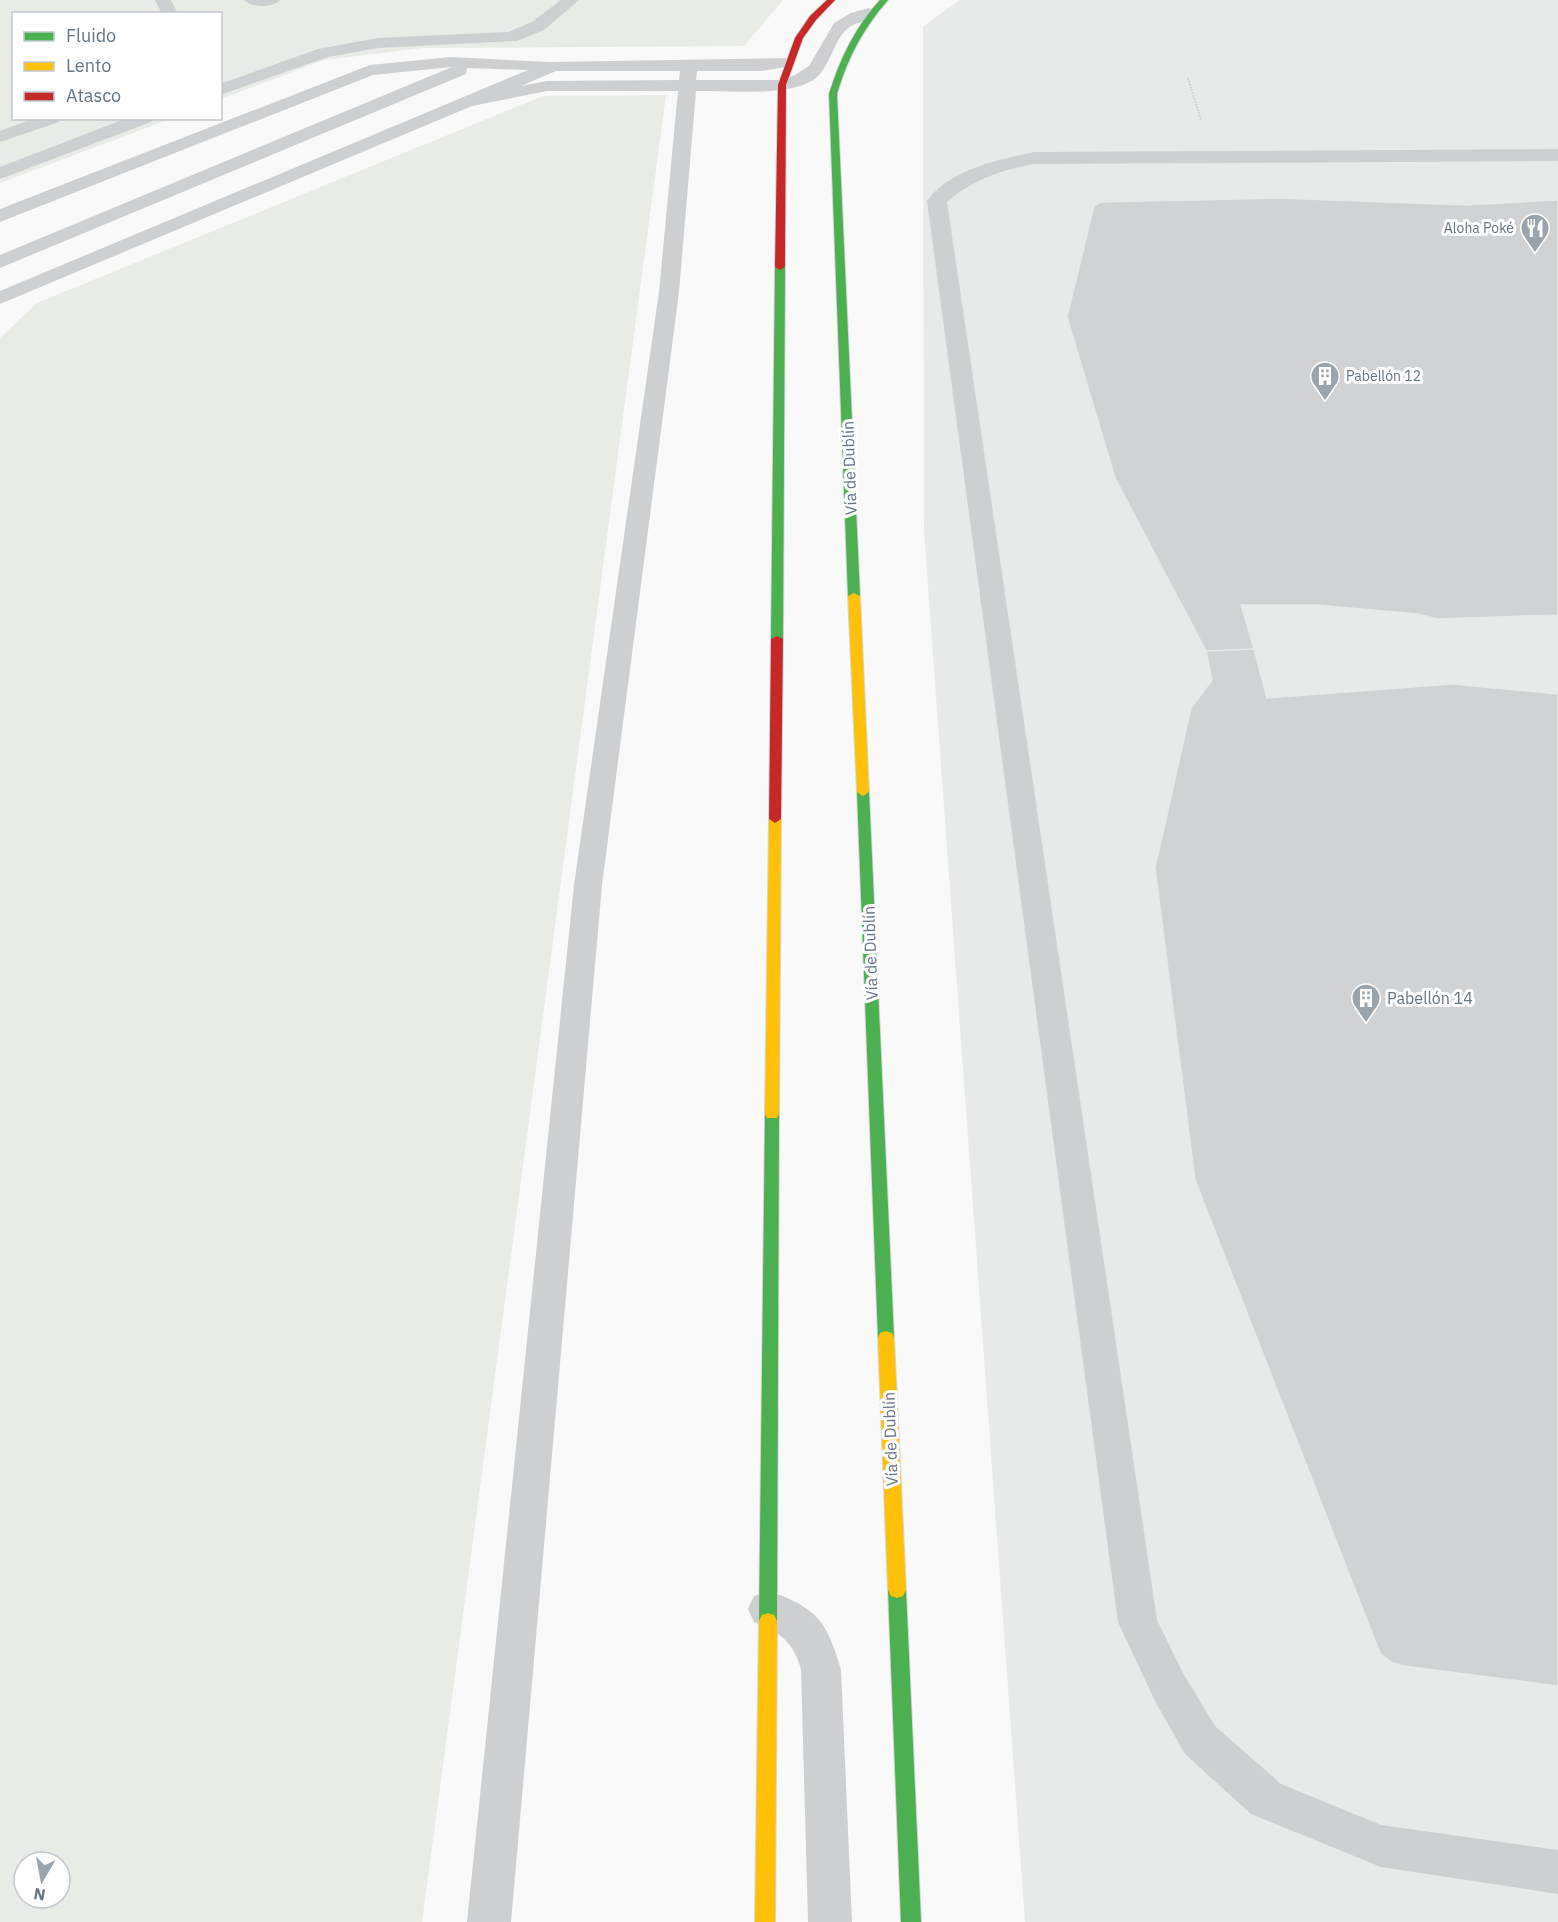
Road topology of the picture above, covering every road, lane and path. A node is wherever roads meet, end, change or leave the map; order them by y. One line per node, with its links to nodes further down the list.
1 (252, 0): 2 (lane)
2 (272, 0)
3 (571, 0): 13 (lane)
4 (831, 0): 7 (street)
5 (884, 0): 6 (street, Vía de Dublín)
6 (869, 13): 12 (lane); 31 (street, Vía de Dublín)
7 (786, 62): 10 (lane); 12 (street)
8 (476, 63): 9 (lane); 21 (lane); 22 (lane)
9 (554, 66): 10 (lane); 14 (lane)
10 (689, 75): 12 (lane); 14 (lane); 28 (lane)
11 (1188, 78): 17 (path)
12 (782, 85): 26 (street)
13 (222, 89)
14 (467, 102): 23 (lane)
15 (47, 120): 18 (lane)
16 (140, 120): 20 (lane)
17 (1201, 120)
18 (0, 137)
19 (1558, 155): 27 (lane)
20 (0, 173)
21 (0, 216)
22 (0, 262)
23 (26, 287): 24 (lane); 25 (lane)
24 (0, 298)
25 (0, 311)
26 (768, 1609): 29 (street); 30 (lane)
27 (1558, 1872)
28 (489, 1922)
29 (765, 1922)
30 (830, 1922)
31 (911, 1922)

